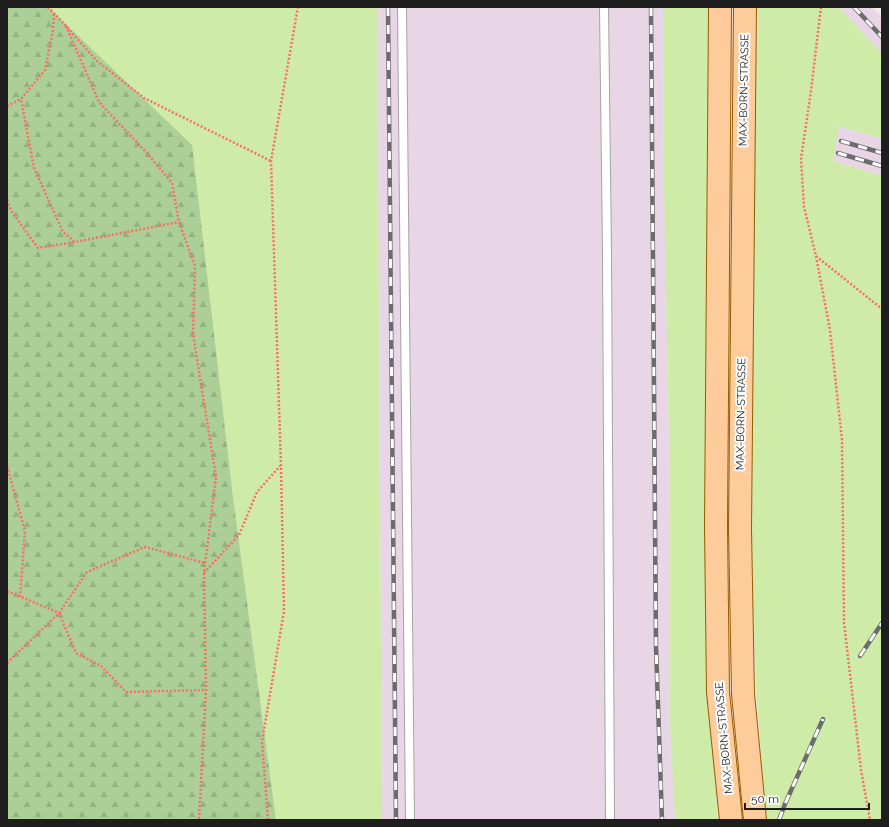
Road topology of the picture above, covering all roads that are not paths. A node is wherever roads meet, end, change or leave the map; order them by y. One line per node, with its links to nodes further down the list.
1 (402, 7): 5 (lane)
2 (604, 7): 6 (lane)
3 (720, 7): 7 (main road, MAX-BORN-STRASSE)
4 (745, 7): 8 (main road, MAX-BORN-STRASSE)
5 (410, 820)
6 (610, 820)
7 (731, 820)
8 (756, 820)

